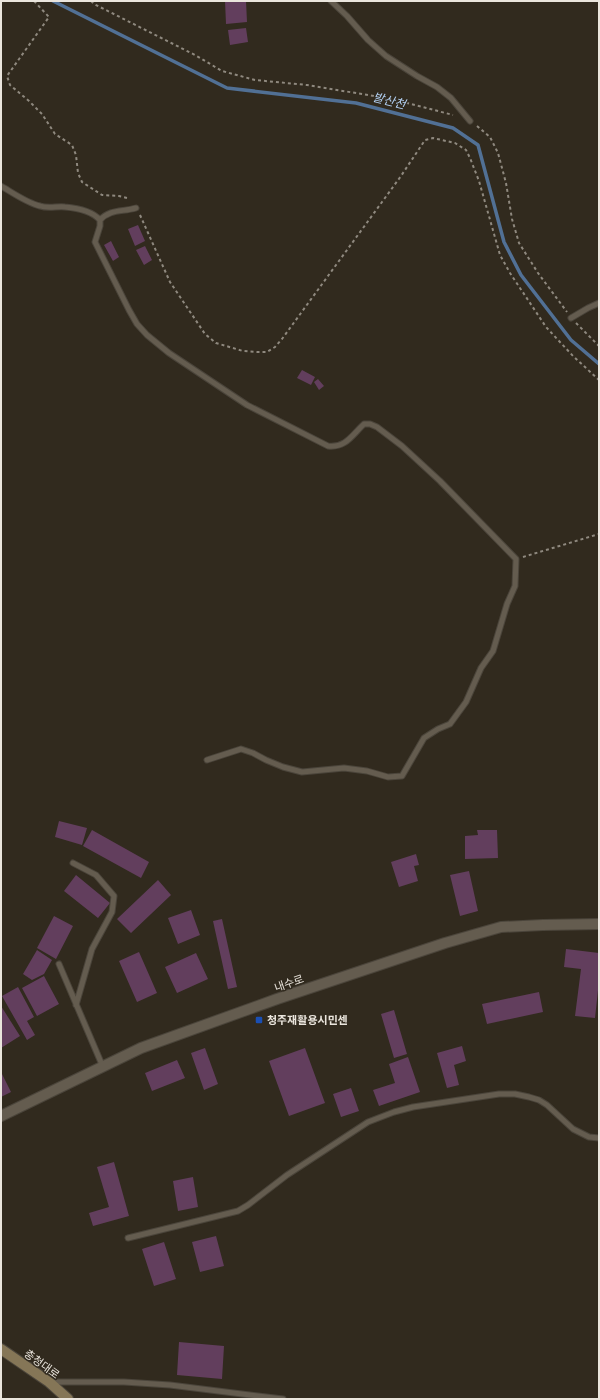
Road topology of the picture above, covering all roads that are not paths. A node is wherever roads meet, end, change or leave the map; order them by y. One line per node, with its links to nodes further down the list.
1 (331, 1): 2 (lane)
2 (470, 121)
3 (1, 186): 5 (lane)
4 (136, 208): 5 (lane)
5 (100, 220): 8 (lane)
6 (599, 303): 7 (lane)
7 (571, 318)
8 (207, 760)
9 (74, 863): 12 (lane)
10 (599, 924): 13 (street, 내수로)
11 (59, 964): 12 (lane)
12 (76, 1005): 13 (lane)
13 (103, 1067): 14 (street, 내수로)
14 (1, 1116)
15 (599, 1138): 16 (lane)
16 (128, 1238)
17 (1, 1349): 18 (main road, 충청대로)
18 (49, 1382): 19 (main road, 충청대로); 20 (lane)
19 (68, 1399)
20 (283, 1399)

